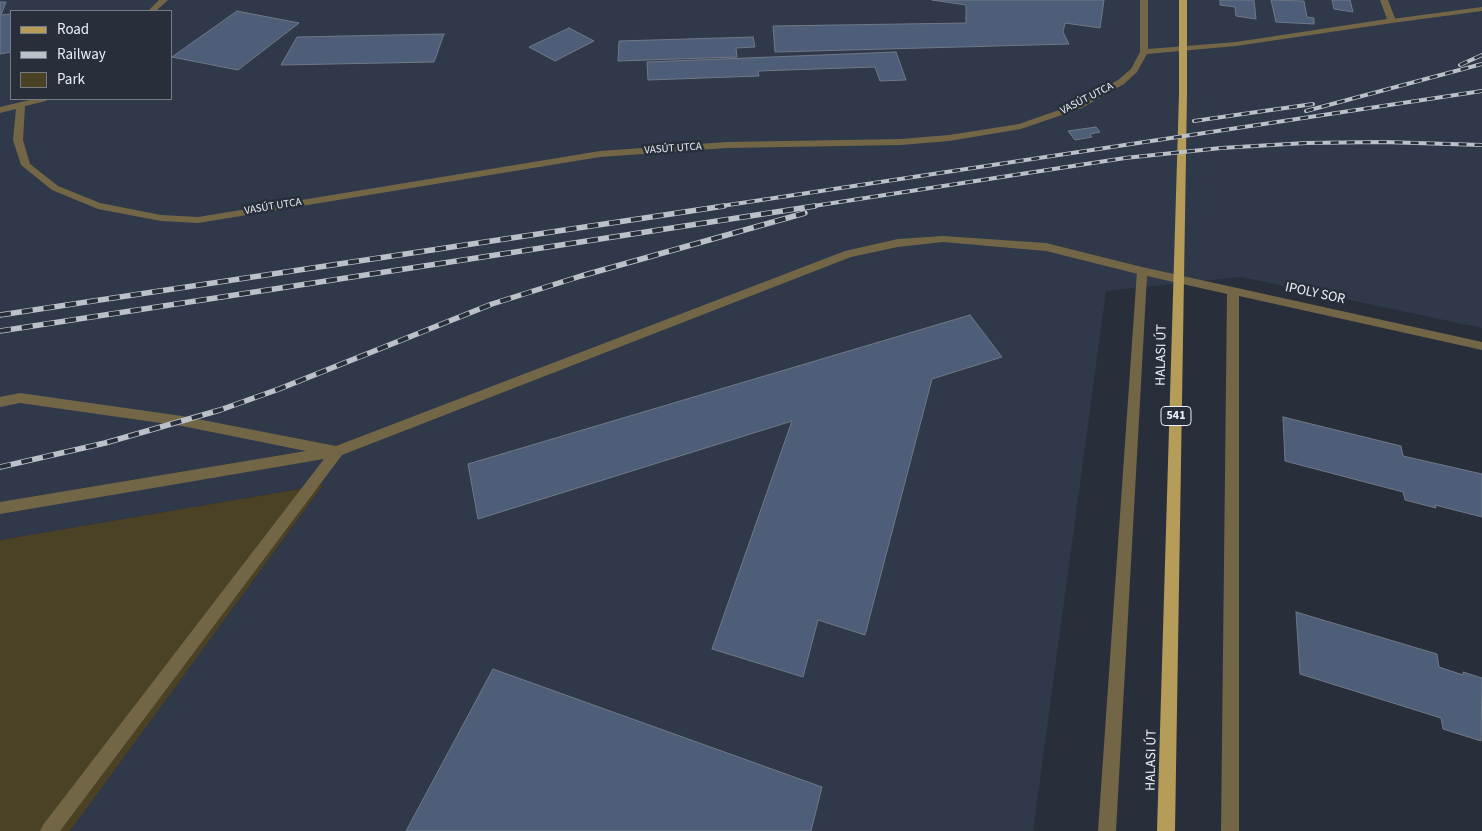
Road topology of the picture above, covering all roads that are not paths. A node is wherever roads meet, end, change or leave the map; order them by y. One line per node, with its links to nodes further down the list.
1 (164, 0): 6 (street)
2 (1144, 0): 8 (street)
3 (1183, 0): 20 (main road, HALASI ÚT / 541)
4 (1384, 0): 7 (street)
5 (1482, 9): 7 (street)
6 (153, 10)
7 (1392, 21): 8 (street)
8 (1144, 52): 10 (street, VASÚT UTCA)
9 (40, 100): 10 (street)
10 (21, 106): 11 (street)
11 (0, 110)
12 (1142, 271): 13 (street, IPOLY SOR); 16 (street); 19 (street)
13 (1233, 291): 14 (street, IPOLY SOR); 21 (street)
14 (1482, 346)
15 (0, 402): 16 (street)
16 (337, 451): 17 (street); 18 (street)
17 (0, 508)
18 (49, 831)
19 (1106, 831)
20 (1166, 831)
21 (1230, 831)

